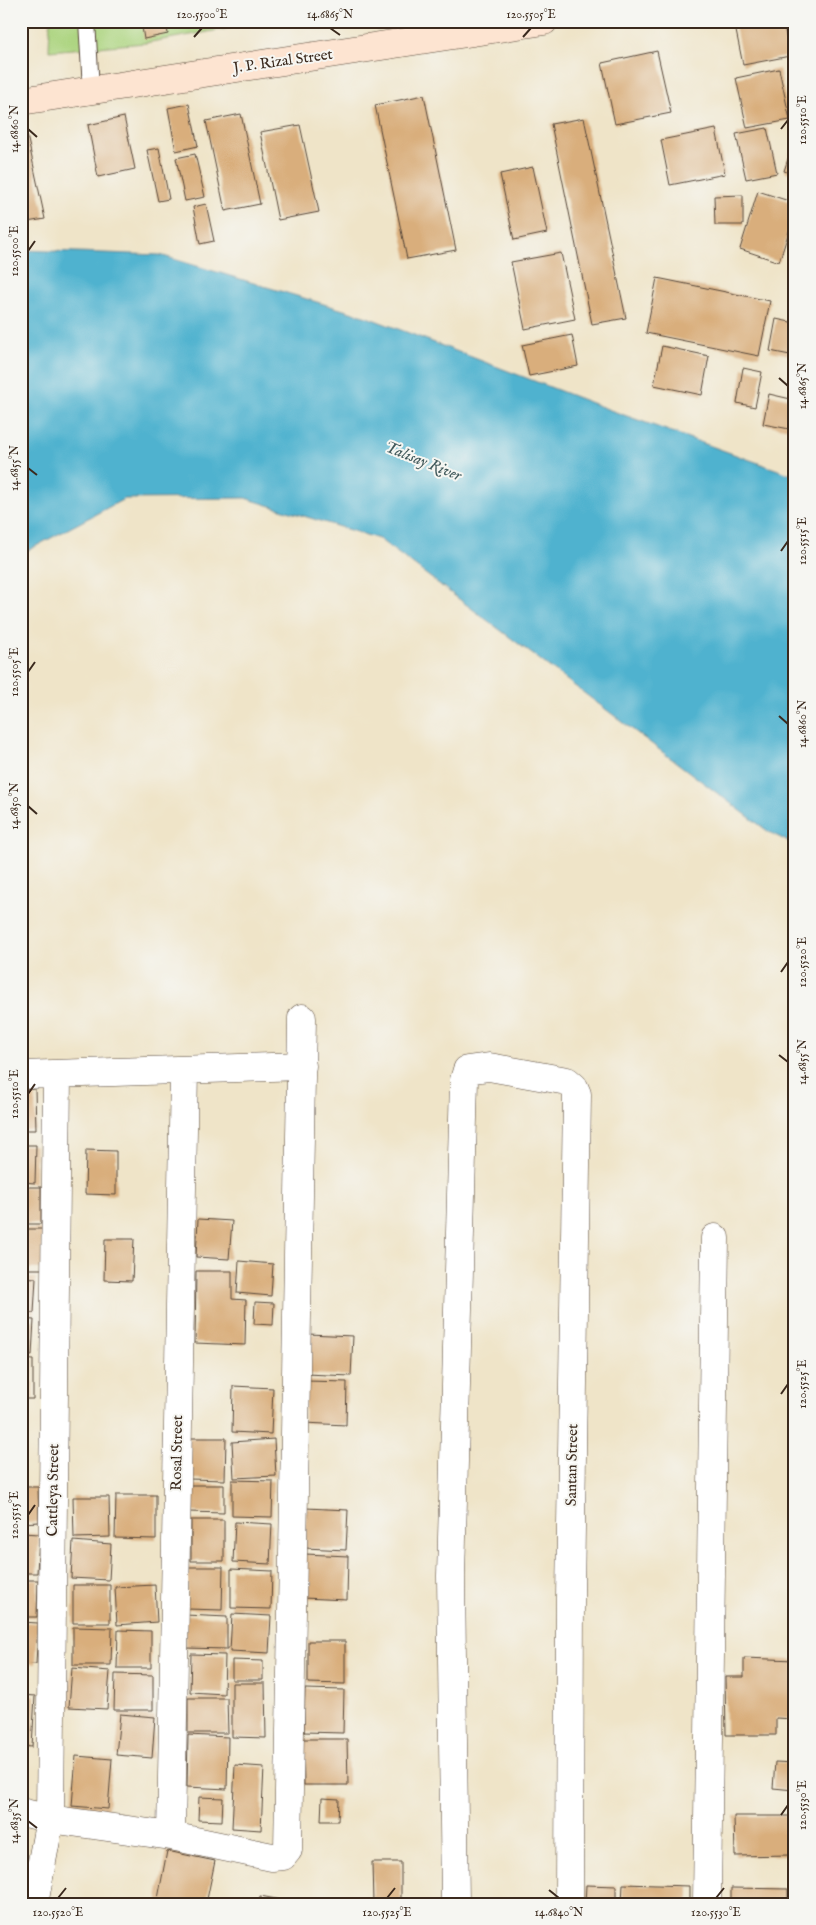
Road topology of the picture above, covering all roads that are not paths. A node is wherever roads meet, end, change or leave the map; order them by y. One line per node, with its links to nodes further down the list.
1 (87, 21): 3 (lane)
2 (544, 21): 3 (street, J. P. Rizal Street)
3 (91, 89): 4 (street, J. P. Rizal Street)
4 (21, 100)
5 (302, 1018): 6 (street)
6 (302, 1066): 7 (street); 13 (street)
7 (184, 1070): 8 (street); 13 (street, Rosal Street)
8 (57, 1074): 9 (street); 12 (street, Cattleya Street)
9 (21, 1075)
10 (715, 1238): 17 (street)
11 (21, 1812): 12 (street)
12 (50, 1819): 13 (street); 14 (street, Cattleya Street)
13 (171, 1836)
14 (34, 1904)
15 (455, 1904): 16 (street, Santan Street)
16 (569, 1904)
17 (708, 1904)

